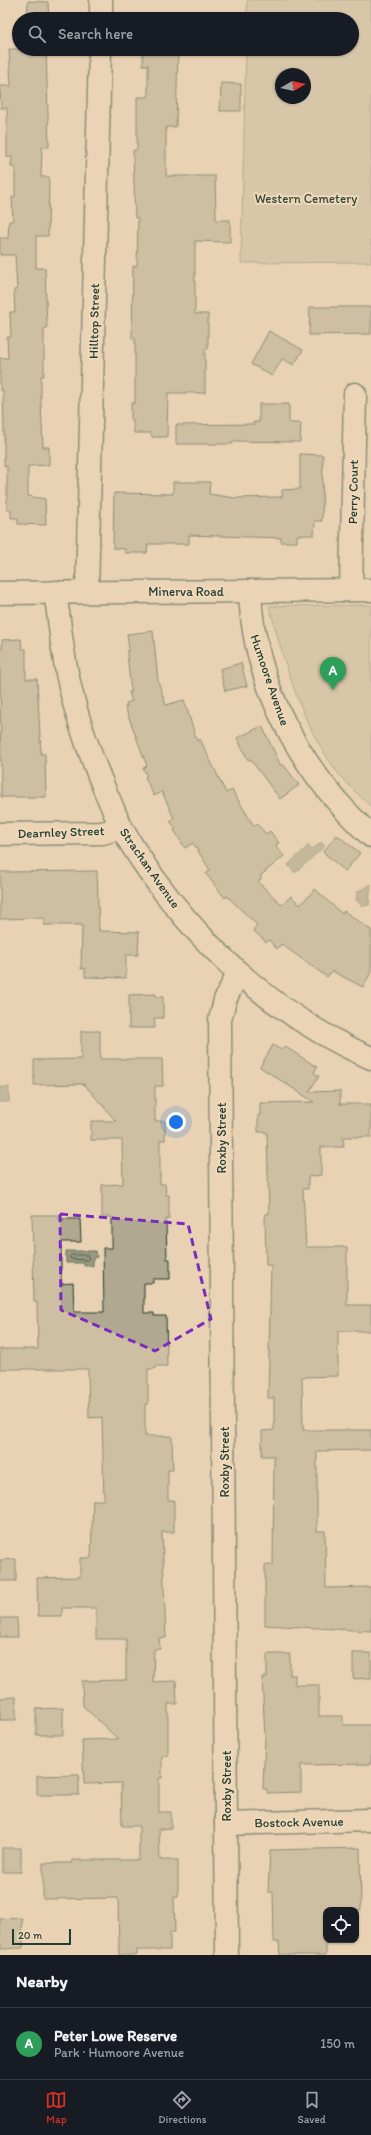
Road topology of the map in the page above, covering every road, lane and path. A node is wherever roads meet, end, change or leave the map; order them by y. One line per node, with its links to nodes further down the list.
1 (101, 0): 2 (street)
2 (101, 12)
3 (100, 56): 8 (street, Hilltop Street)
4 (355, 394): 5 (street, Perry Court)
5 (361, 590): 6 (street, Minerva Road)
6 (250, 591): 8 (street, Minerva Road); 12 (street, Humoore Avenue)
7 (55, 592): 8 (street, Minerva Road); 9 (street, Minerva Road); 10 (street, Strachan Avenue)
8 (87, 592)
9 (0, 593)
10 (121, 828): 11 (street, Dearnley Street); 13 (street, Strachan Avenue)
11 (0, 834)
12 (371, 836)
13 (238, 973): 14 (street, Strachan Avenue); 16 (street, Roxby Street)
14 (371, 1058)
15 (371, 1820): 16 (street, Bostock Avenue)
16 (226, 1824): 17 (street, Roxby Street)
17 (227, 1955)

